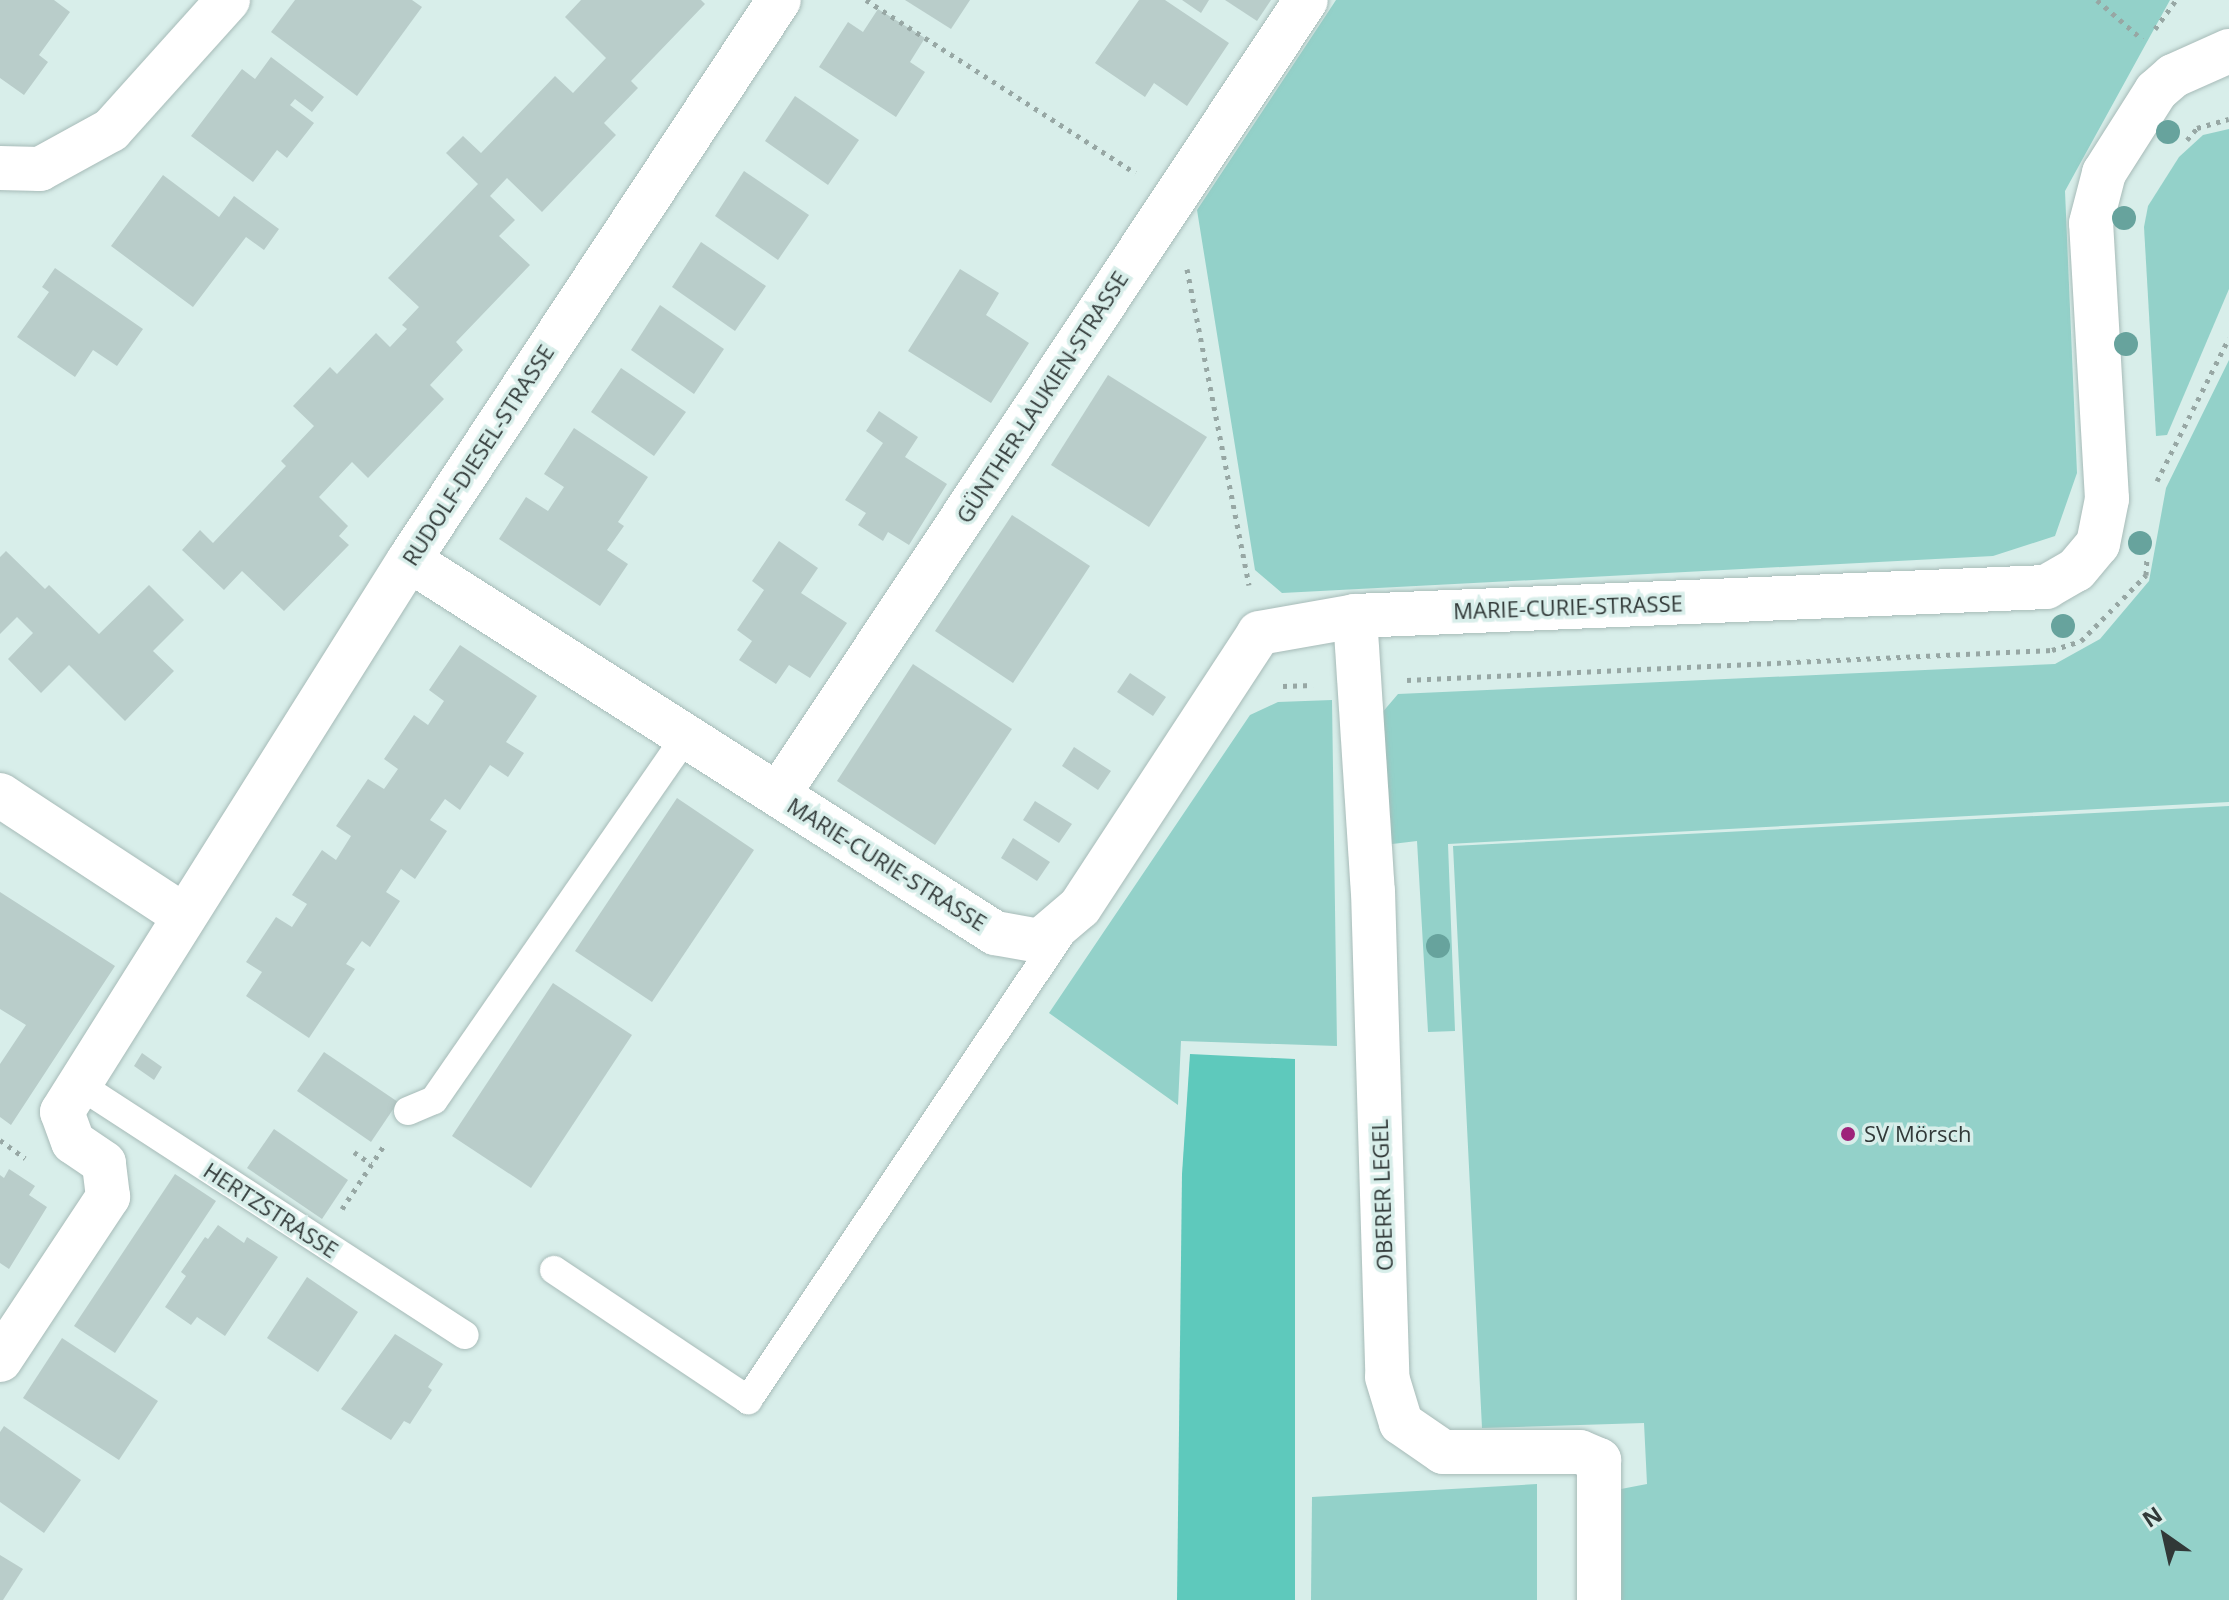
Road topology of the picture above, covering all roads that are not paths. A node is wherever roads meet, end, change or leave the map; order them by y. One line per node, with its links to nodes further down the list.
1 (228, 0): 5 (street)
2 (779, 0): 6 (street, RUDOLF-DIESEL-STRASSE)
3 (1306, 0): 10 (street, GÜNTHER-LAUKIEN-STRASSE)
4 (2229, 51): 7 (street, MARIE-CURIE-STRASSE)
5 (0, 168)
6 (409, 560): 8 (street, MARIE-CURIE-STRASSE); 12 (street, RUDOLF-DIESEL-STRASSE)
7 (1355, 616): 11 (street, MARIE-CURIE-STRASSE); 18 (street, OBERER LEGEL)
8 (687, 735): 10 (street, MARIE-CURIE-STRASSE); 14 (lane)
9 (0, 795): 12 (street)
10 (778, 795): 11 (street, MARIE-CURIE-STRASSE)
11 (1080, 907): 15 (lane)
12 (183, 915): 13 (street)
13 (78, 1084): 16 (lane, HERTZSTRASSE); 17 (street)
14 (408, 1111)
15 (554, 1270)
16 (465, 1335)
17 (0, 1360)
18 (1599, 1600)

